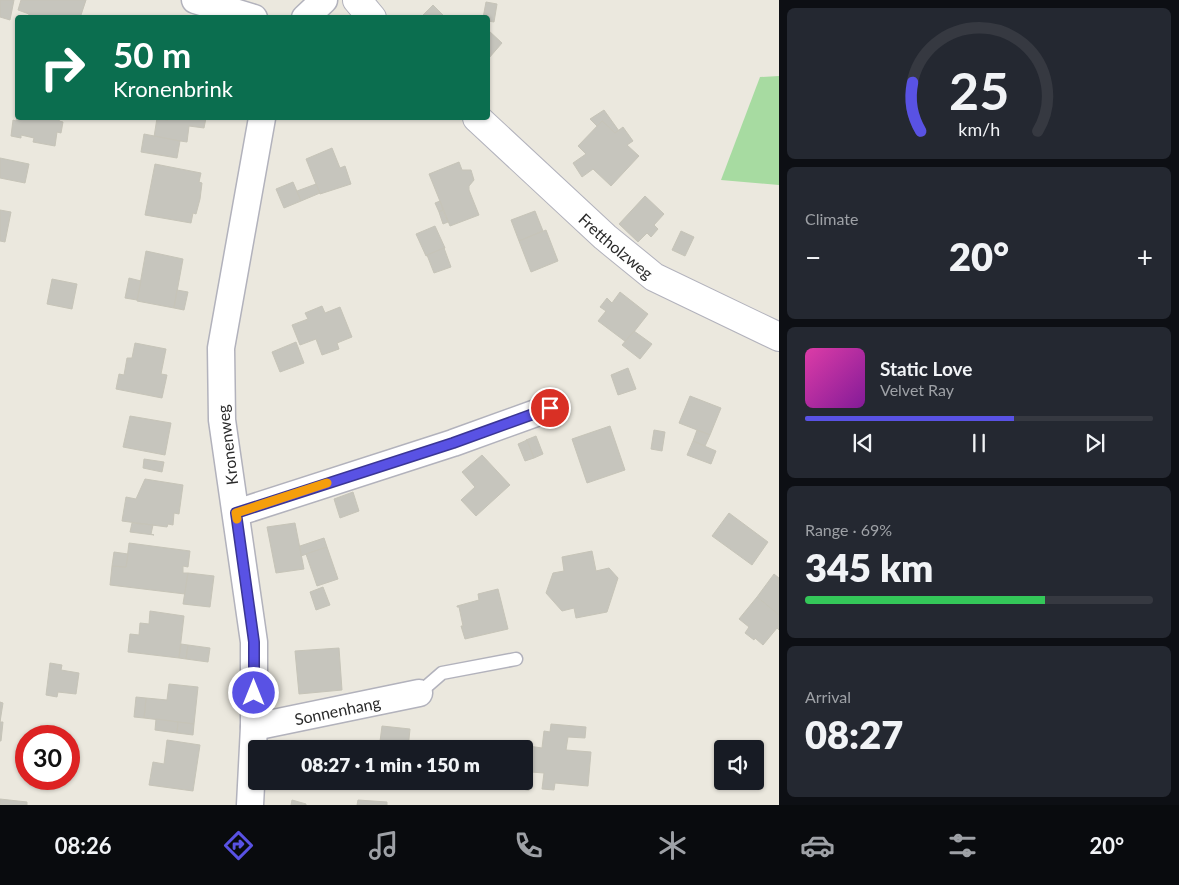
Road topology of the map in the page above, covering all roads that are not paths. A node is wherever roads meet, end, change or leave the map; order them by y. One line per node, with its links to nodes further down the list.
1 (195, 0): 4 (street)
2 (324, 0): 5 (street)
3 (357, 0): 6 (street)
4 (244, 15)
5 (308, 15)
6 (370, 15)
7 (262, 120): 11 (street, Kronenweg)
8 (479, 120): 9 (street, Frettholzweg)
9 (779, 337)
10 (550, 408): 11 (street)
11 (236, 513): 14 (street, Kronenweg)
12 (516, 659): 13 (lane)
13 (419, 693): 14 (street, Sonnenhang)
14 (254, 727): 15 (street, Kronenweg)
15 (250, 805)

